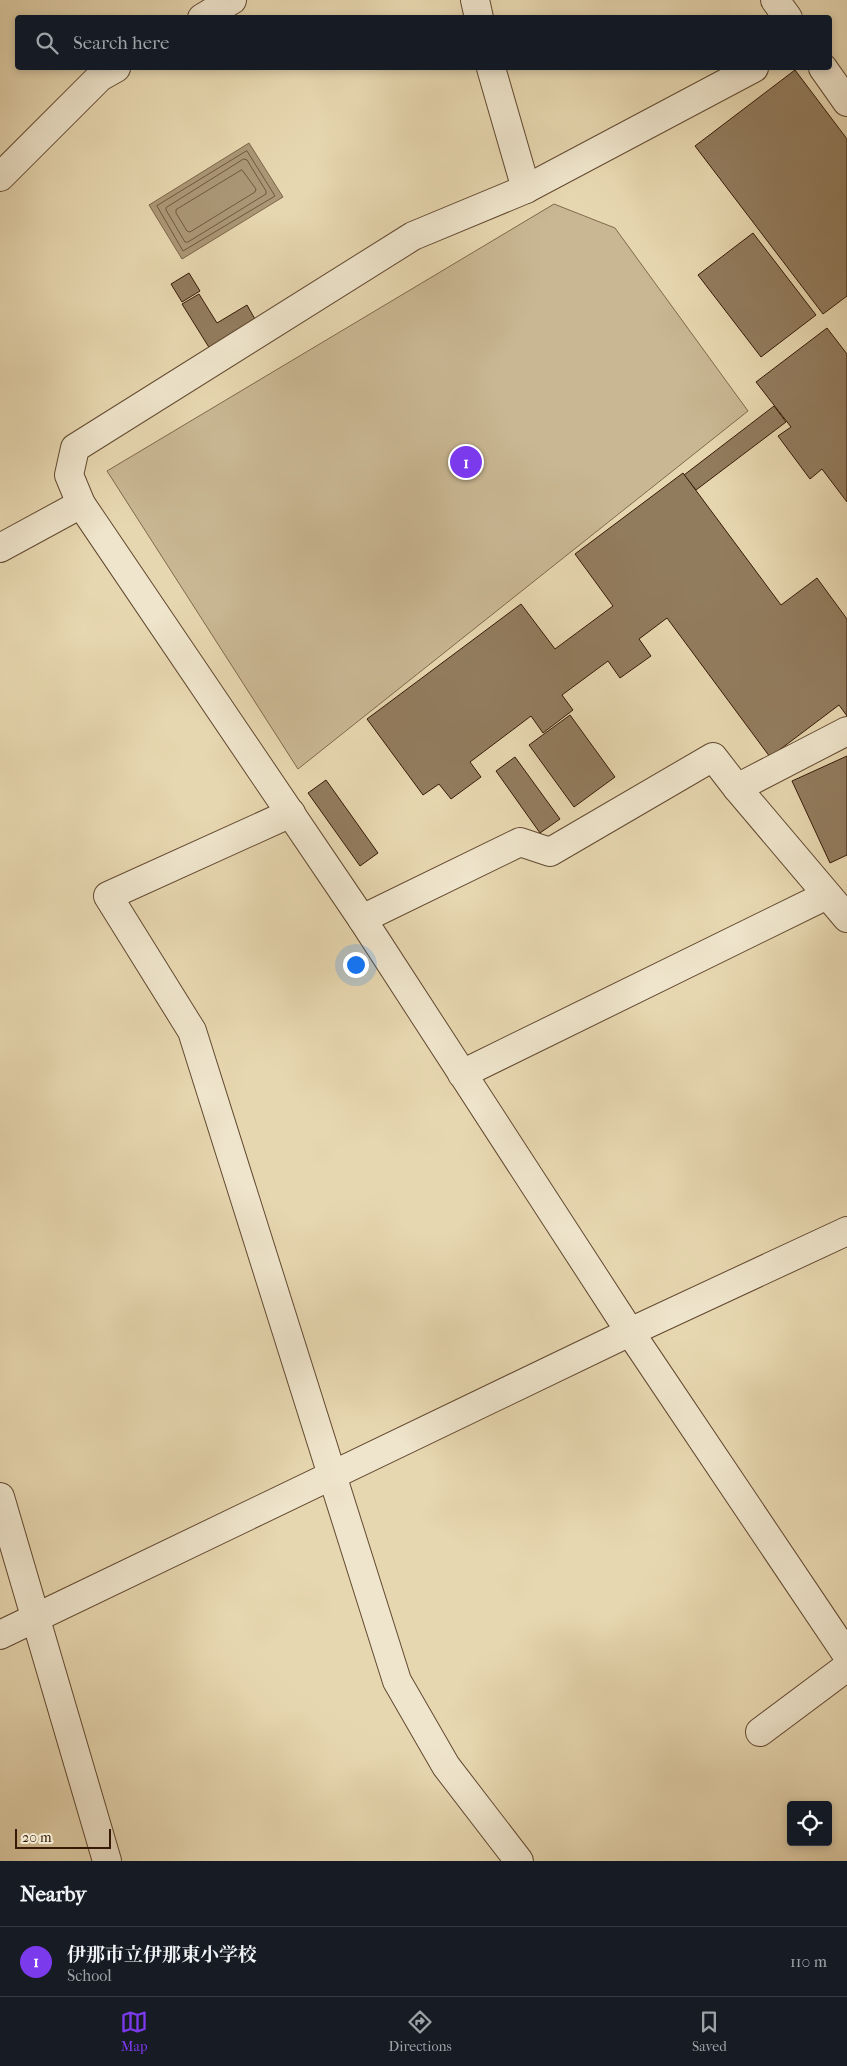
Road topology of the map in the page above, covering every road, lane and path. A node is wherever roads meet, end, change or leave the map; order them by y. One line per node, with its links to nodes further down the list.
1 (232, 0): 4 (street)
2 (475, 0): 5 (street)
3 (775, 0): 6 (street)
4 (207, 15)
5 (478, 15)
6 (786, 15)
7 (112, 70): 12 (street)
8 (492, 70): 13 (street)
9 (750, 70): 13 (street)
10 (824, 70): 11 (street)
11 (847, 102)
12 (0, 178)
13 (526, 189): 14 (street)
14 (81, 504): 15 (street); 18 (street)
15 (0, 548)
16 (847, 731): 17 (street)
17 (737, 788): 19 (street); 21 (street)
18 (291, 813): 21 (street); 25 (street)
19 (827, 895): 20 (street); 22 (street)
20 (847, 918)
21 (362, 919): 22 (street)
22 (462, 1074): 24 (street)
23 (847, 1231): 24 (street)
24 (630, 1332): 25 (street); 29 (street)
25 (333, 1476): 27 (street); 33 (street)
26 (0, 1497): 27 (street)
27 (35, 1618): 28 (street); 32 (street)
28 (0, 1635)
29 (847, 1655)
30 (847, 1668): 31 (street)
31 (760, 1732)
32 (107, 1861)
33 (519, 1861)

